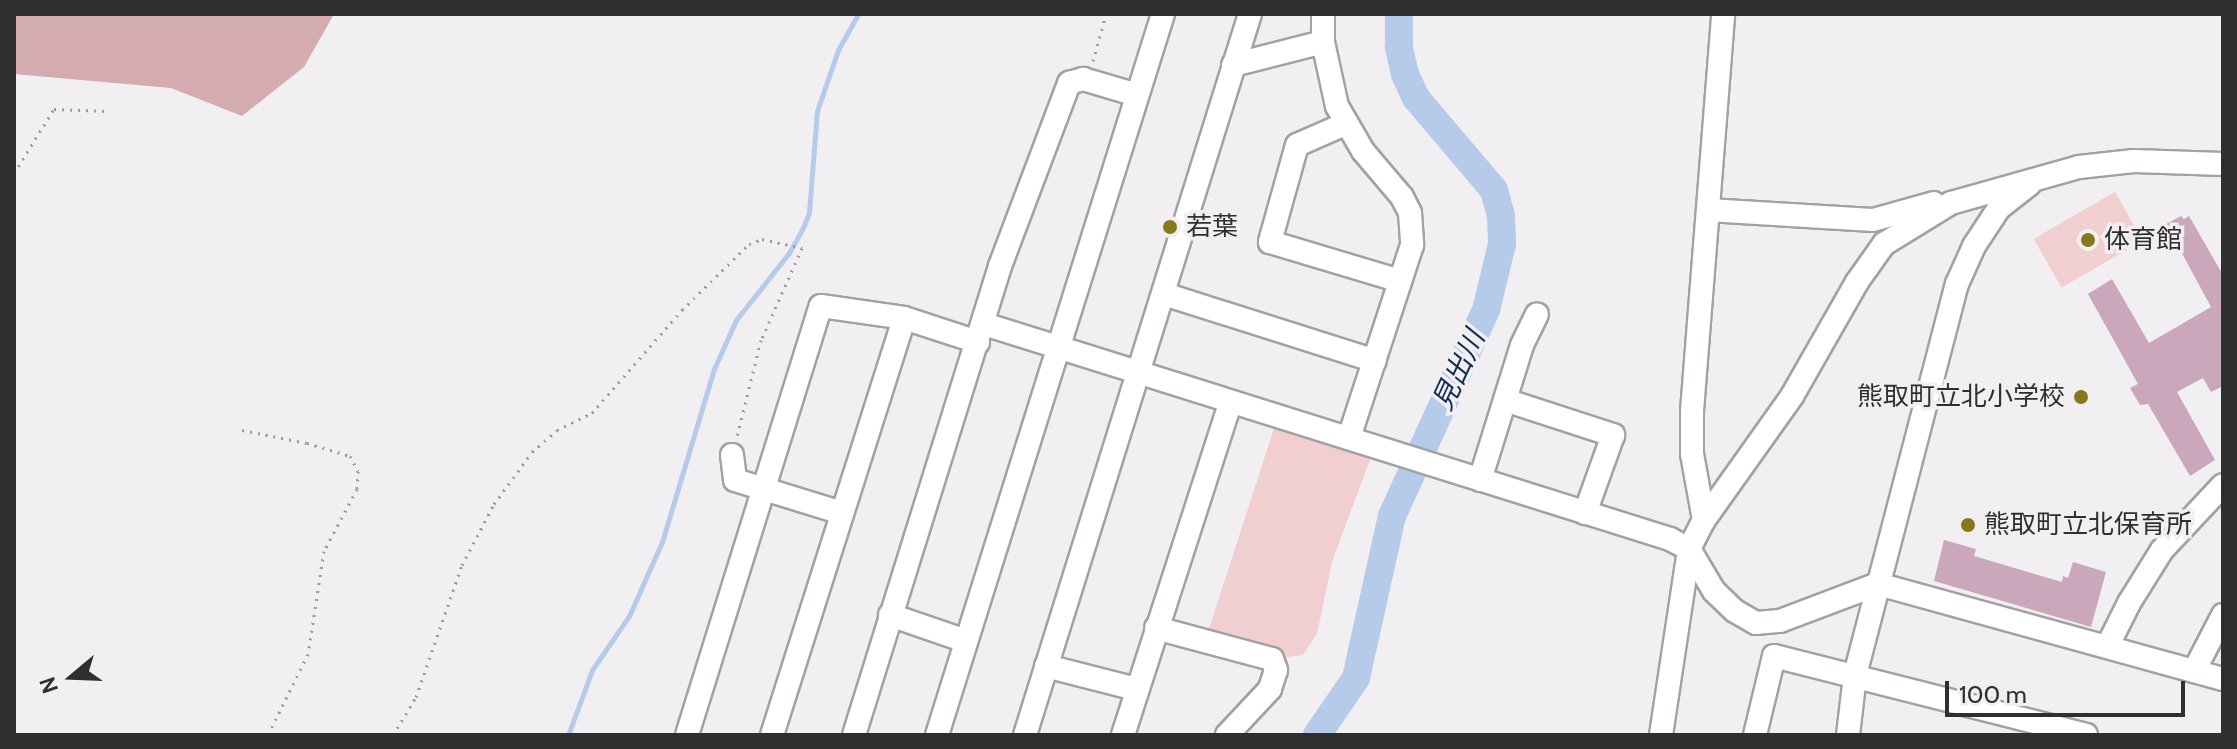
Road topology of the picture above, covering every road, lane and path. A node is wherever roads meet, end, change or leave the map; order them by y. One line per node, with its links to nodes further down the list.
1 (1106, 14): 8 (path)
2 (1163, 14): 9 (street)
3 (1250, 14): 7 (street)
4 (1323, 14): 6 (street)
5 (1723, 14): 16 (street)
6 (1323, 42): 7 (street); 11 (street)
7 (1233, 65): 18 (street)
8 (1088, 80): 9 (street); 21 (street)
9 (1137, 95): 22 (street)
10 (107, 111): 13 (path)
11 (1345, 124): 17 (street); 17 (street)
12 (2223, 164): 14 (street)
13 (14, 173)
14 (2038, 178): 15 (street); 37 (street)
15 (1951, 203): 16 (street); 35 (street)
16 (1708, 210): 35 (street)
17 (1400, 281): 23 (street)
18 (1164, 294): 23 (street); 24 (street)
19 (1537, 314): 25 (street)
20 (904, 318): 21 (street); 32 (street); 33 (street)
21 (981, 333): 22 (street); 38 (street)
22 (1057, 349): 24 (street); 41 (street)
23 (1375, 361): 28 (street)
24 (1139, 374): 26 (street); 43 (street)
25 (1505, 400): 30 (street); 34 (street)
26 (1230, 403): 28 (street); 40 (street)
27 (242, 430): 49 (path)
28 (1349, 438): 30 (street)
29 (732, 455): 32 (street); 50 (path)
30 (1480, 480): 34 (street)
31 (2223, 485): 42 (street)
32 (761, 491): 33 (street); 51 (street)
33 (842, 513): 52 (street)
34 (1585, 513): 36 (street)
35 (1704, 520): 36 (street)
36 (1689, 549): 37 (street); 58 (street)
37 (1878, 584): 42 (street); 45 (street)
38 (890, 615): 41 (street); 53 (street)
39 (2223, 615): 44 (street)
40 (1156, 628): 47 (street); 57 (street)
41 (966, 641): 54 (street)
42 (2108, 645): 44 (street)
43 (1046, 666): 47 (street); 55 (street)
44 (2194, 671): 46 (street)
45 (1855, 675): 48 (street); 59 (street); 60 (street)
46 (2223, 679)
47 (1136, 689): 56 (street)
48 (2053, 730): 61 (street)
49 (268, 735)
50 (393, 735)
51 (687, 735)
52 (772, 735)
53 (854, 735)
54 (937, 735)
55 (1025, 735)
56 (1123, 735)
57 (1227, 735)
58 (1661, 735)
59 (1755, 735)
60 (1848, 735)
61 (2086, 735)

